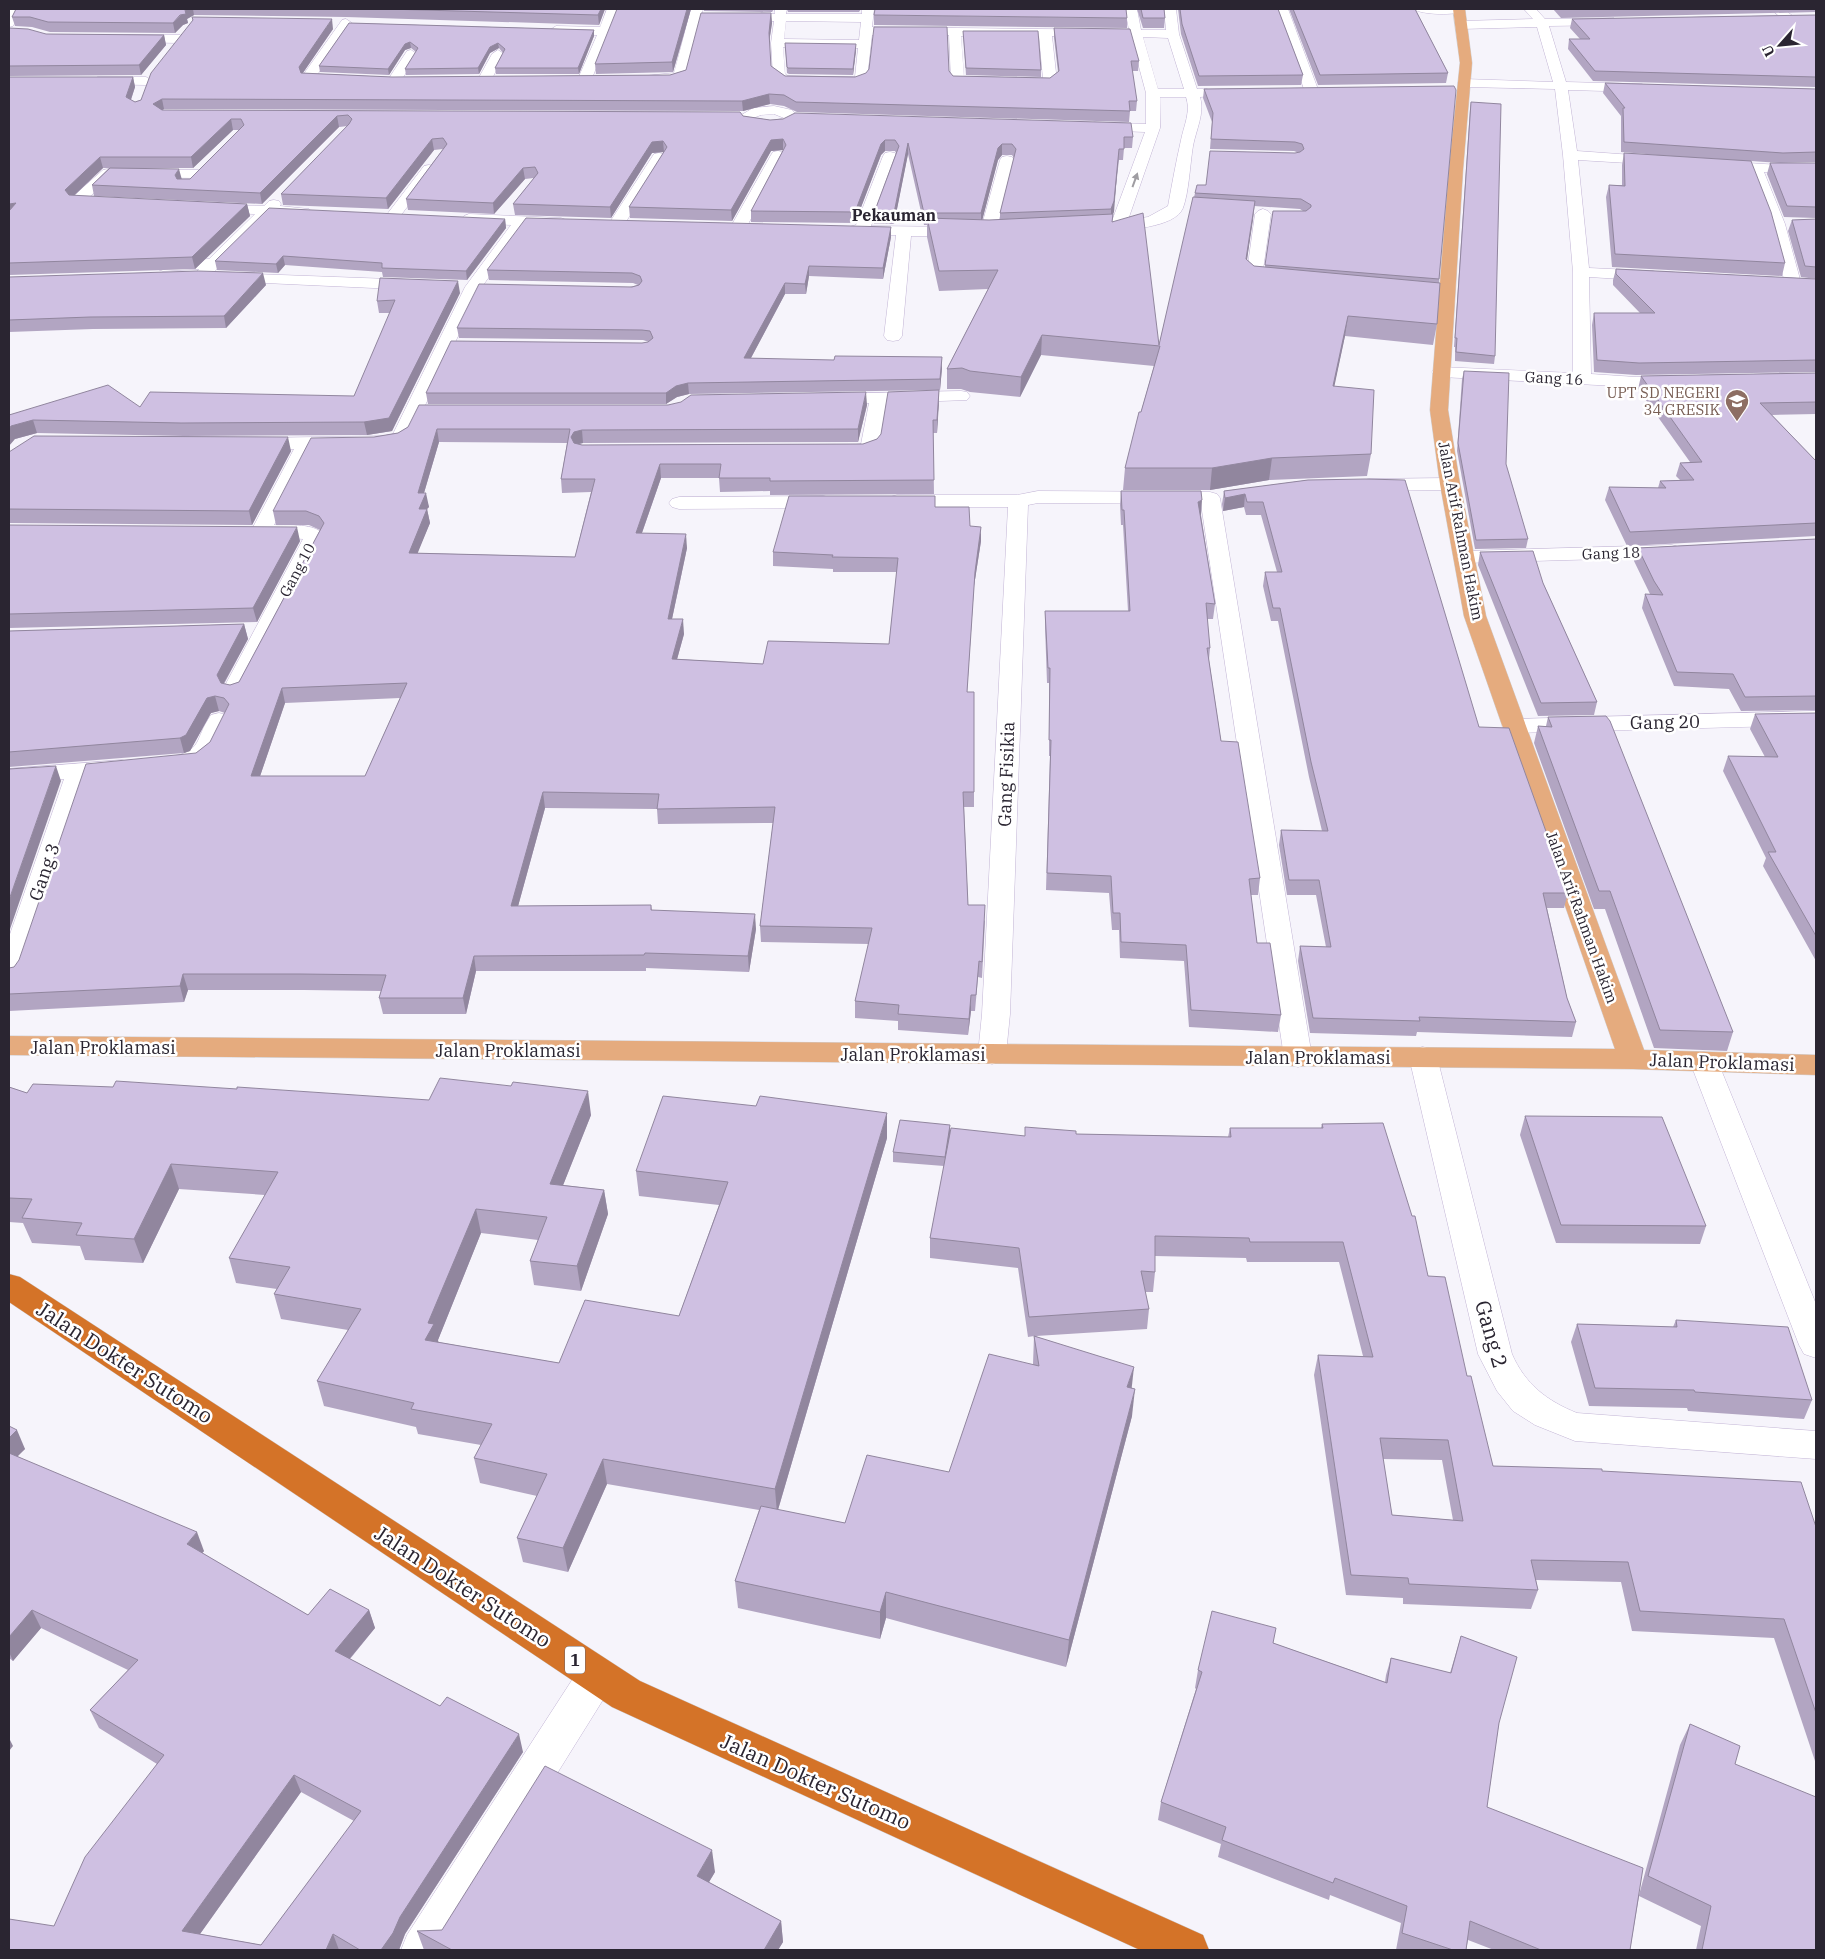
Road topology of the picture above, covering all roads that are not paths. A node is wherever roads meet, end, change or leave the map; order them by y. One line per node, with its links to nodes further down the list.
1 (16, 9): 19 (street)
2 (614, 9): 21 (street)
3 (1131, 9): 24 (street)
4 (1170, 9): 25 (street)
5 (1282, 9): 41 (street)
6 (1420, 9): 10 (street)
7 (1530, 9): 16 (street)
8 (780, 13): 12 (street); 17 (street); 28 (street)
9 (699, 14): 33 (street)
10 (1460, 14): 16 (street); 39 (main road, Jalan Arif Rahman Hakim)
11 (1774, 14): 13 (street)
12 (751, 17)
13 (1794, 18)
14 (1618, 21): 16 (street)
15 (326, 23): 32 (street)
16 (1542, 23): 38 (street)
17 (866, 26): 22 (street); 28 (street); 28 (street)
18 (189, 27): 27 (street)
19 (11, 29)
20 (545, 29): 21 (street)
21 (604, 31): 37 (street)
22 (955, 32): 23 (street); 23 (street)
23 (1045, 32): 24 (street)
24 (1136, 33): 25 (street); 42 (street)
25 (1173, 34): 43 (street)
26 (114, 38): 27 (street)
27 (180, 39): 29 (street)
28 (777, 43)
29 (168, 53)
30 (411, 54): 35 (street)
31 (498, 54): 36 (street)
32 (358, 80)
33 (632, 80)
34 (87, 81): 45 (street)
35 (412, 81)
36 (485, 81)
37 (584, 81)
38 (1561, 86): 39 (street); 40 (street); 54 (street)
39 (1461, 87): 111 (main road, Jalan Arif Rahman Hakim)
40 (1659, 89)
41 (1294, 92)
42 (1153, 93): 43 (street); 50 (street)
43 (1191, 93): 44 (street); 46 (street)
44 (1219, 93)
45 (140, 98)
46 (1195, 113): 50 (street); 51 (street)
47 (740, 118): 48 (street)
48 (797, 118)
49 (1085, 126): 50 (street)
50 (1157, 130): 51 (street); 88 (street, one-way to 50)
51 (1188, 138): 69 (street)
52 (440, 154): 76 (street)
53 (778, 155): 91 (street)
54 (1570, 155): 59 (street); 103 (street)
55 (890, 156): 94 (street)
56 (659, 157): 86 (street)
57 (1007, 160): 97 (street)
58 (212, 162): 63 (street)
59 (1677, 162)
60 (1707, 164): 61 (street)
61 (1756, 168): 62 (street); 84 (street)
62 (1816, 168)
63 (198, 174): 64 (street); 66 (street)
64 (185, 187)
65 (287, 191): 71 (street)
66 (118, 204)
67 (511, 206): 79 (street)
68 (193, 207): 71 (street)
69 (1175, 208): 70 (street); 88 (street)
70 (1195, 209)
71 (267, 210): 80 (street); 80 (street)
72 (1243, 212): 73 (street)
73 (1263, 214): 75 (street); 107 (street)
74 (374, 215): 76 (street)
75 (1281, 215)
76 (393, 216): 77 (street)
77 (412, 217)
78 (450, 219): 79 (street)
79 (498, 221): 81 (street)
80 (255, 222): 101 (street)
81 (521, 222): 82 (street); 99 (street)
82 (578, 223)
83 (597, 224): 86 (street)
84 (1777, 224): 85 (street); 106 (street)
85 (1797, 224)
86 (616, 225): 87 (street)
87 (635, 225)
88 (1118, 226): 90 (street)
89 (719, 227): 91 (street)
90 (1090, 227)
91 (738, 228): 92 (street)
92 (757, 228)
93 (843, 230): 94 (street)
94 (862, 230): 95 (street)
95 (904, 231): 97 (street); 108 (street)
96 (1007, 231): 97 (street)
97 (988, 232)
98 (489, 236): 99 (street)
99 (509, 238): 100 (street); 109 (street)
100 (528, 238)
101 (206, 270): 102 (street); 105 (street)
102 (148, 272)
103 (1581, 272): 104 (street); 112 (street)
104 (1668, 276)
105 (432, 281)
106 (1774, 282)
107 (1292, 284)
108 (893, 336)
109 (445, 345): 110 (street); 117 (street)
110 (464, 346)
111 (1442, 372): 112 (street, Gang 16); 122 (main road, Jalan Arif Rahman Hakim)
112 (1582, 379): 113 (street, Gang 16)
113 (1693, 381)
114 (879, 396): 115 (street); 116 (street); 121 (street)
115 (961, 396)
116 (809, 398)
117 (412, 411): 118 (street); 119 (street)
118 (432, 411)
119 (307, 443): 120 (street); 130 (street, Gang 10)
120 (230, 444)
121 (818, 451)
122 (1450, 484): 123 (street); 129 (main road, Jalan Arif Rahman Hakim)
123 (1348, 485)
124 (1023, 499): 126 (street); 138 (street, Gang Fisikia); 139 (street)
125 (842, 502): 127 (street)
126 (881, 502)
127 (679, 503)
128 (1688, 550): 129 (street, Gang 18)
129 (1465, 556): 133 (main road, Jalan Arif Rahman Hakim)
130 (233, 691)
131 (1816, 718): 133 (street, Gang 20)
132 (219, 720): 134 (street)
133 (1514, 726): 141 (main road, Jalan Arif Rahman Hakim)
134 (80, 769): 135 (street); 136 (street, Gang 3)
135 (9, 776)
136 (9, 976)
137 (9, 1046): 138 (main road, Jalan Proklamasi)
138 (992, 1054): 139 (main road, Jalan Proklamasi)
139 (1298, 1056): 140 (main road, Jalan Proklamasi)
140 (1423, 1057): 141 (main road, Jalan Proklamasi); 146 (street, Gang 2)
141 (1633, 1059): 142 (main road, Jalan Proklamasi)
142 (1704, 1062): 143 (main road, Jalan Proklamasi); 145 (street)
143 (1816, 1065)
144 (9, 1286): 147 (highway, Jalan Dokter Sutomo / 1)
145 (1816, 1345)
146 (1816, 1445)
147 (597, 1674): 148 (street); 149 (highway, Jalan Dokter Sutomo / 1)
148 (422, 1950)
149 (1188, 1950)

